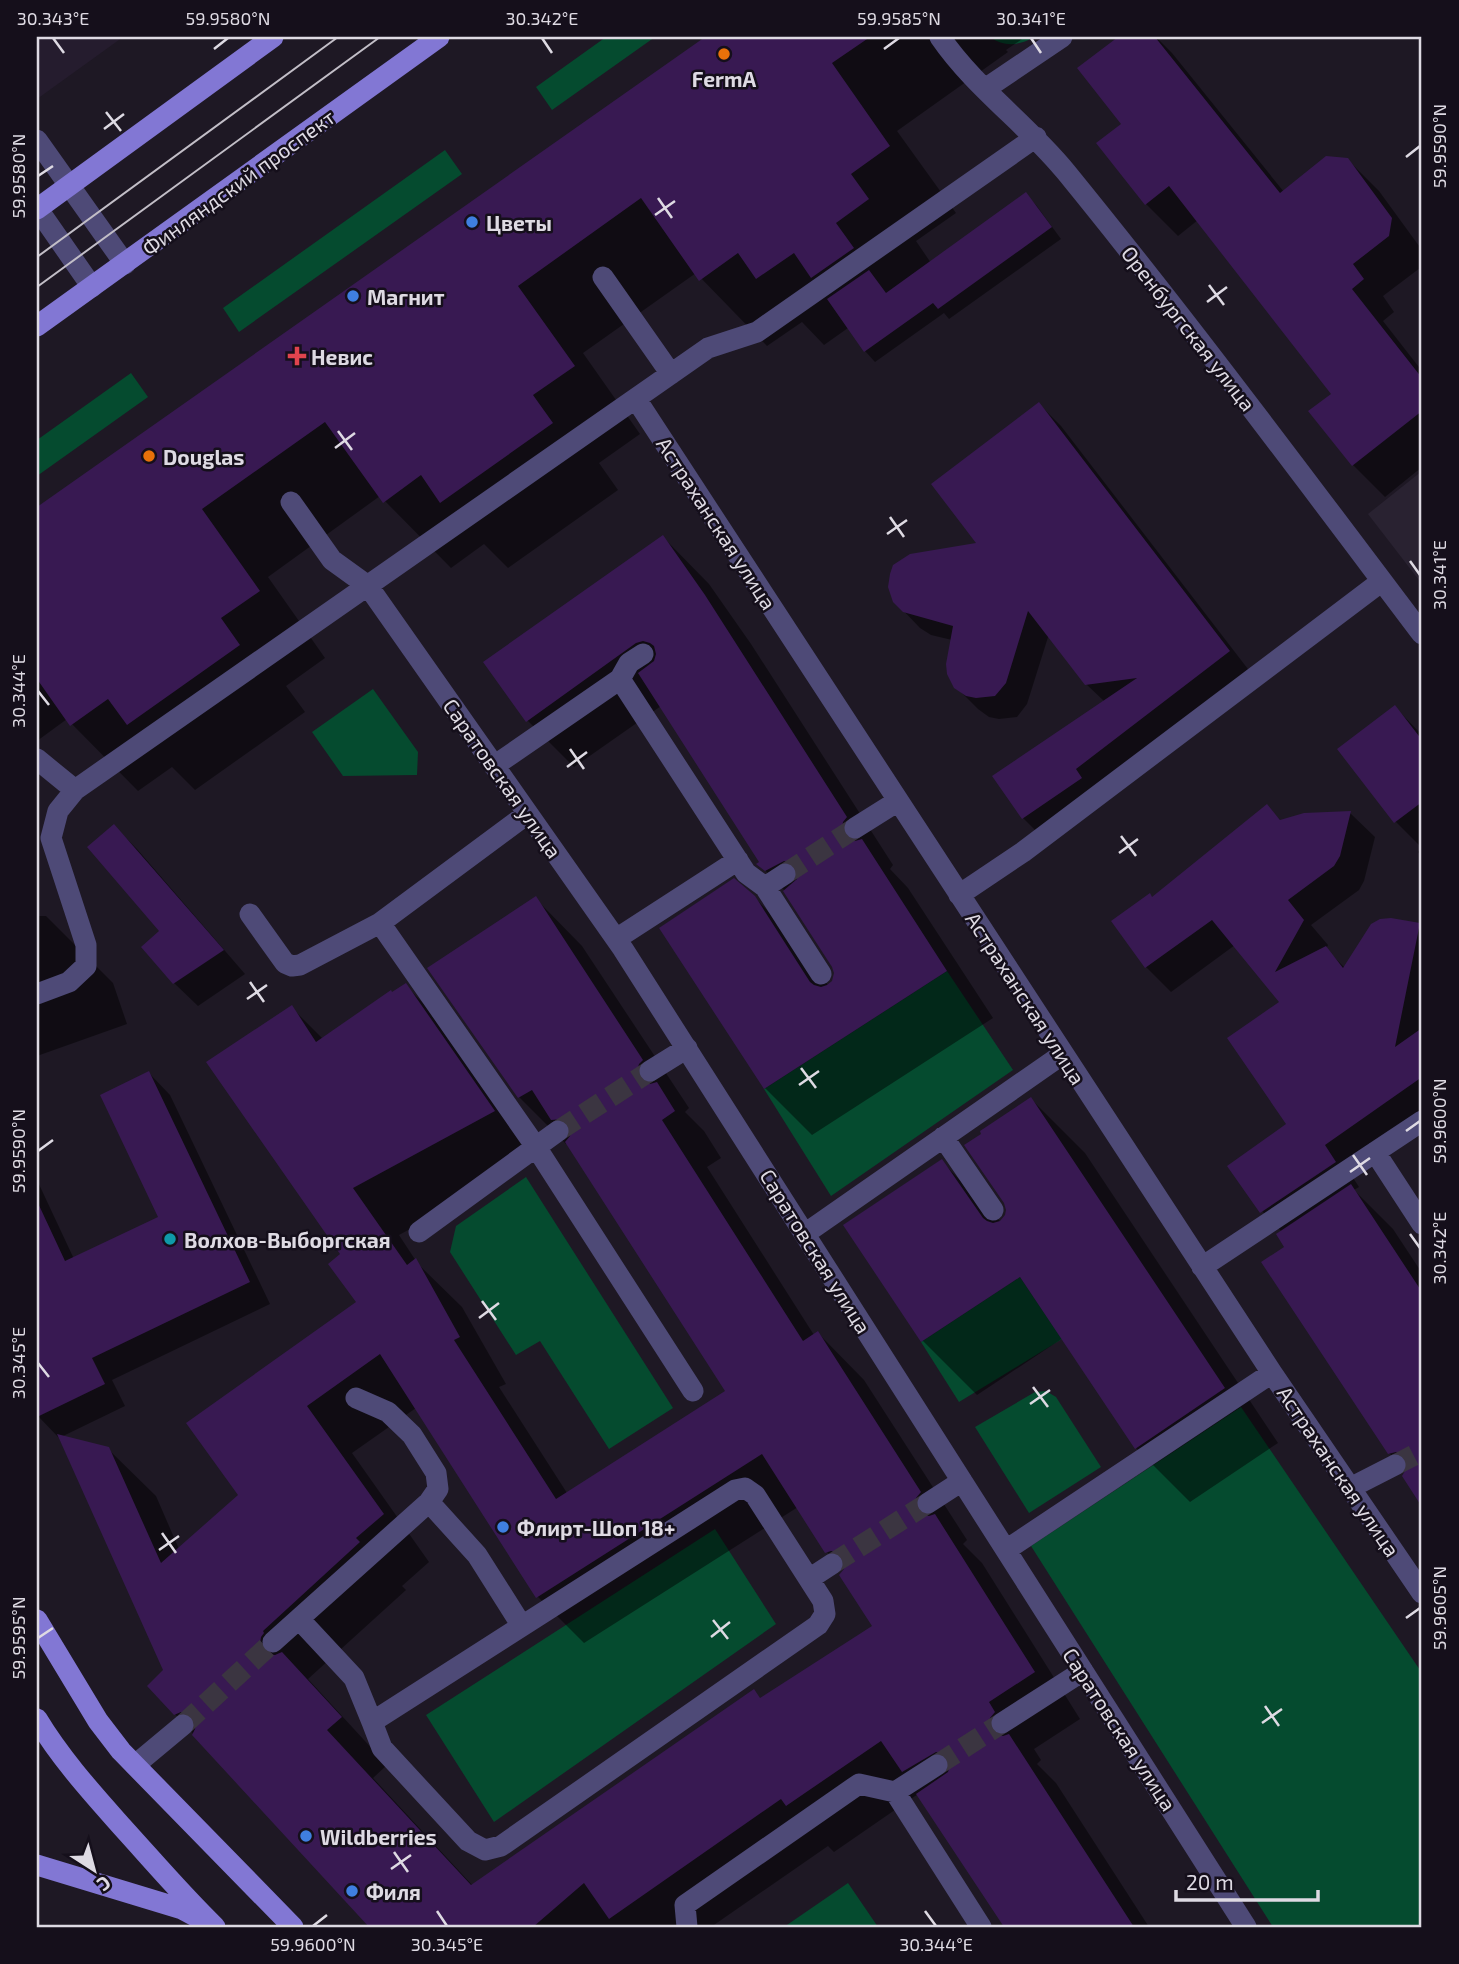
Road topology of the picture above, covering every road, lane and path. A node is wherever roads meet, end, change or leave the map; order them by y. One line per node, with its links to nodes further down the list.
1 (273, 37): 8 (main road)
2 (439, 37): 10 (main road, Финляндский проспект)
3 (940, 37): 5 (street, Оренбургская улица)
4 (1062, 37): 5 (street)
5 (985, 89): 6 (street, Оренбургская улица)
6 (1036, 137): 14 (street); 17 (street, Оренбургская улица)
7 (37, 140): 8 (street)
8 (69, 185): 9 (main road); 10 (street)
9 (37, 208): 12 (street)
10 (125, 264): 12 (main road, Финляндский проспект)
11 (603, 277): 14 (street)
12 (92, 287): 13 (main road, Финляндский проспект)
13 (37, 326)
14 (671, 374): 15 (street)
15 (636, 399): 18 (street); 25 (street, Астраханская улица)
16 (291, 502): 18 (street, Саратовская улица)
17 (1382, 581): 19 (street, Оренбургская улица); 31 (street)
18 (368, 586): 23 (street, Саратовская улица); 24 (street)
19 (1422, 634)
20 (643, 654): 21 (street)
21 (620, 679): 23 (street); 28 (street)
22 (37, 759): 24 (street)
23 (494, 766): 26 (street, Саратовская улица)
24 (75, 790): 36 (street)
25 (898, 801): 27 (street); 31 (street, Астраханская улица)
26 (527, 814): 33 (street); 34 (street, Саратовская улица)
27 (855, 828)
28 (738, 860): 30 (street); 34 (street)
29 (785, 874): 30 (street)
30 (765, 887): 35 (street)
31 (959, 895): 38 (street, Астраханская улица)
32 (250, 914): 33 (street)
33 (380, 923): 43 (street)
34 (615, 939): 37 (street, Саратовская улица)
35 (821, 974)
36 (37, 994)
37 (687, 1048): 39 (street); 48 (street, Саратовская улица)
38 (1063, 1054): 42 (street); 49 (street, Астраханская улица)
39 (650, 1072)
40 (1422, 1121): 44 (street)
41 (558, 1131): 43 (street)
42 (943, 1138): 45 (street); 48 (street)
43 (536, 1147): 47 (street); 51 (street)
44 (1375, 1152): 46 (street); 49 (street)
45 (993, 1210)
46 (1422, 1224)
47 (419, 1232)
48 (806, 1233): 54 (street, Саратовская улица)
49 (1202, 1267): 50 (street, Астраханская улица)
50 (1272, 1373): 55 (street, Астраханская улица); 58 (street)
51 (693, 1391)
52 (356, 1398): 56 (street)
53 (1395, 1465): 55 (street)
54 (962, 1481): 57 (street); 58 (street, Саратовская улица)
55 (1350, 1488): 61 (street, Астраханская улица)
56 (429, 1502): 62 (street); 64 (street)
57 (928, 1503)
58 (1006, 1550): 66 (street, Саратовская улица)
59 (832, 1564): 60 (street)
60 (809, 1579): 64 (street); 68 (street)
61 (1422, 1593)
62 (299, 1619): 65 (street); 68 (street)
63 (37, 1620): 71 (main road)
64 (522, 1626): 68 (street)
65 (273, 1642)
66 (1083, 1671): 69 (street); 79 (street, Саратовская улица)
67 (37, 1719): 75 (main road)
68 (372, 1722)
69 (1002, 1723)
70 (183, 1725): 71 (street)
71 (135, 1765): 76 (main road)
72 (937, 1765): 73 (street)
73 (895, 1792): 77 (street); 78 (street)
74 (37, 1865): 75 (main road)
75 (215, 1927)
76 (293, 1927)
77 (687, 1927)
78 (981, 1927)
79 (1246, 1927)

